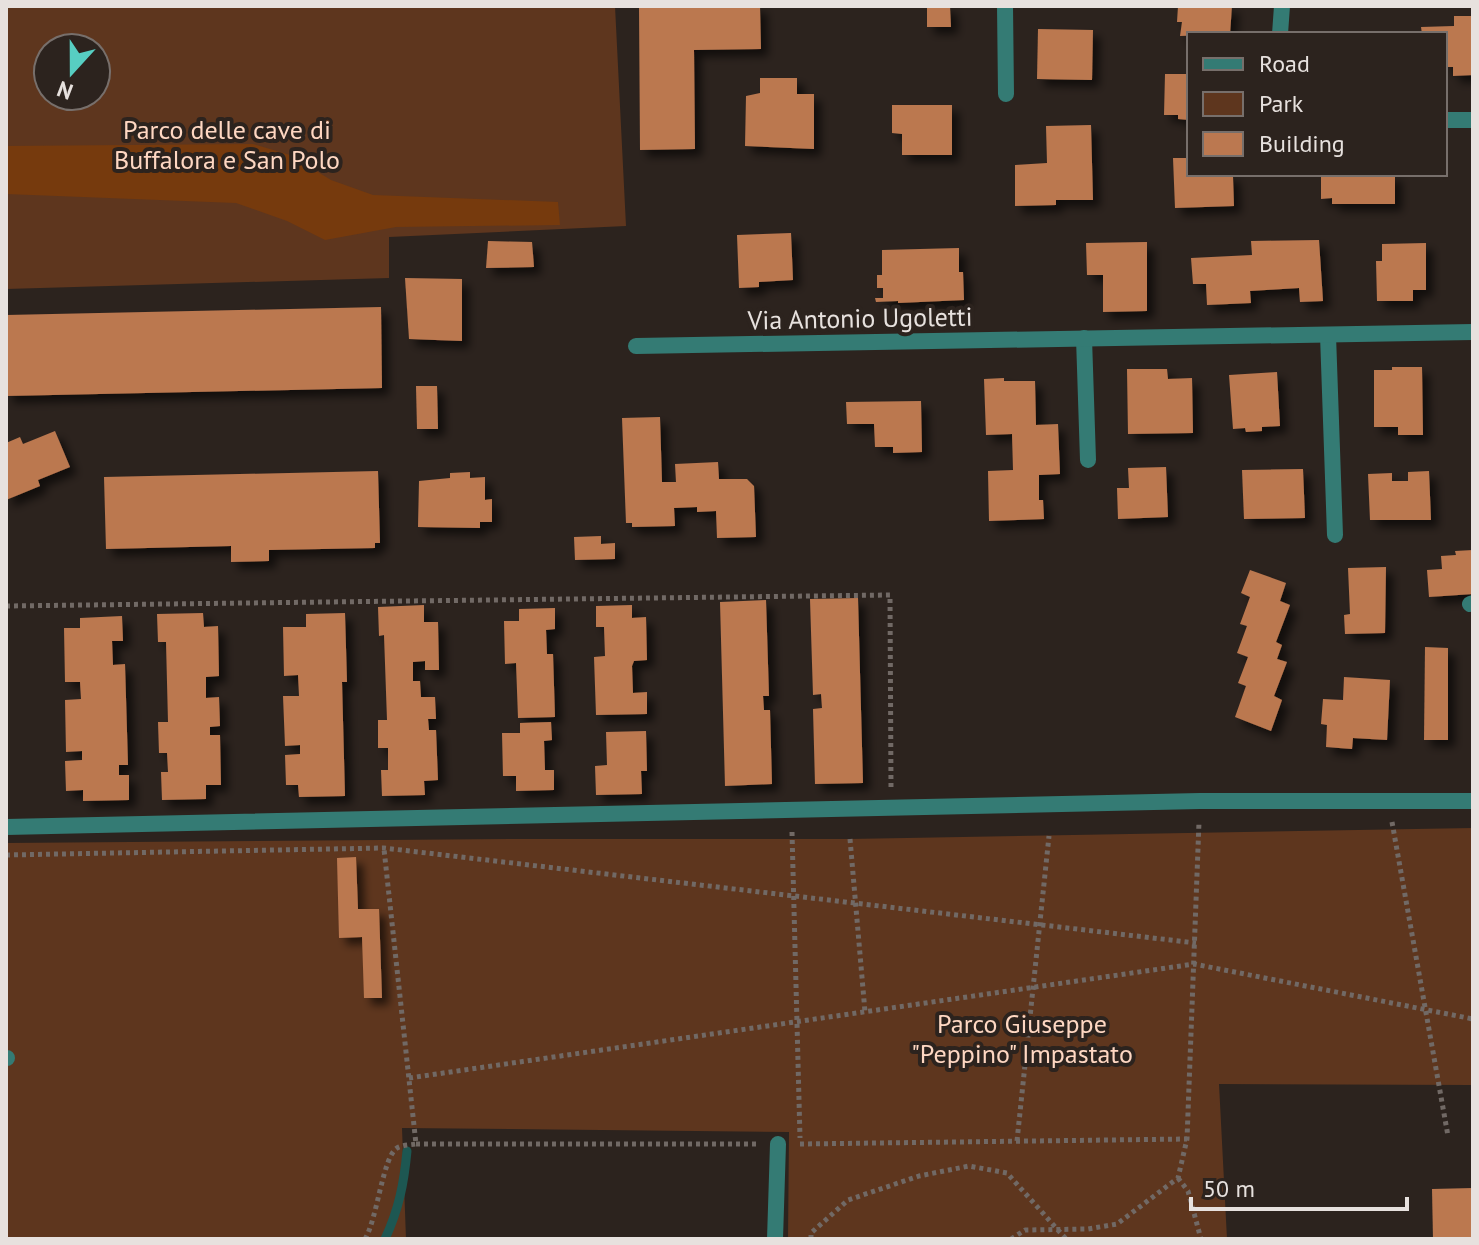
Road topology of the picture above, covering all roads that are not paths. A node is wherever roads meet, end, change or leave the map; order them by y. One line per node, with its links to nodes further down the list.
1 (1005, 6): 4 (street)
2 (1282, 6): 3 (street)
3 (1280, 32)
4 (1006, 94)
5 (1447, 120): 6 (street)
6 (1473, 120)
7 (1473, 332): 8 (street, Via Antonio Ugoletti)
8 (1328, 335): 9 (street, Via Antonio Ugoletti); 12 (street)
9 (1084, 338): 10 (street, Via Antonio Ugoletti); 11 (street)
10 (636, 346)
11 (1088, 460)
12 (1335, 535)
13 (1473, 801): 14 (street)
14 (6, 827)
15 (778, 1144): 16 (street)
16 (775, 1239)

